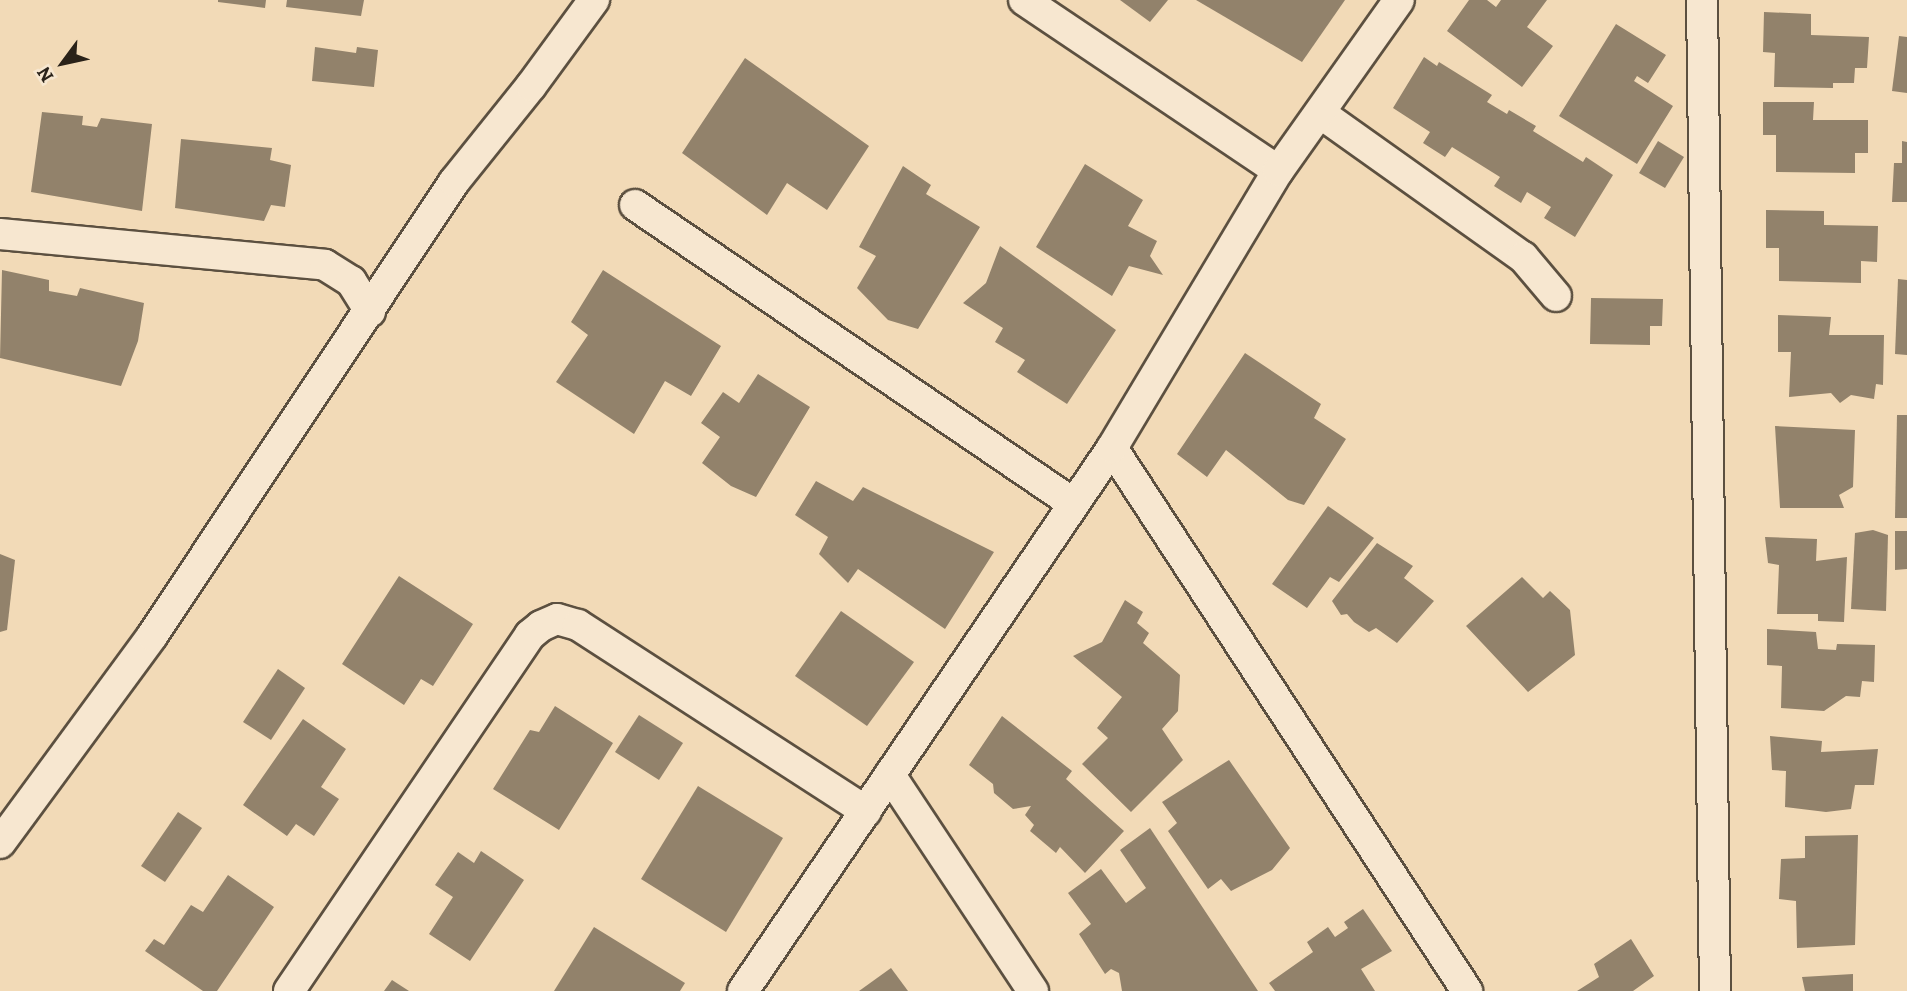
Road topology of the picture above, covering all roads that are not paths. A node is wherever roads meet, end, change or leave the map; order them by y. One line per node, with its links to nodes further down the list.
1 (594, 0): 10 (street)
2 (1024, 0): 6 (street)
3 (1399, 0): 5 (street)
4 (1702, 0): 20 (street)
5 (1320, 113): 6 (street); 9 (street)
6 (1278, 171): 11 (street)
7 (635, 205): 12 (street)
8 (0, 234): 10 (street)
9 (1556, 296)
10 (370, 312): 15 (street)
11 (1112, 447): 12 (street); 19 (street)
12 (1074, 504): 13 (street)
13 (890, 775): 14 (street); 18 (street)
14 (866, 811): 16 (street); 17 (street)
15 (0, 843)
16 (289, 991)
17 (743, 991)
18 (1033, 991)
19 (1468, 991)
20 (1715, 991)

